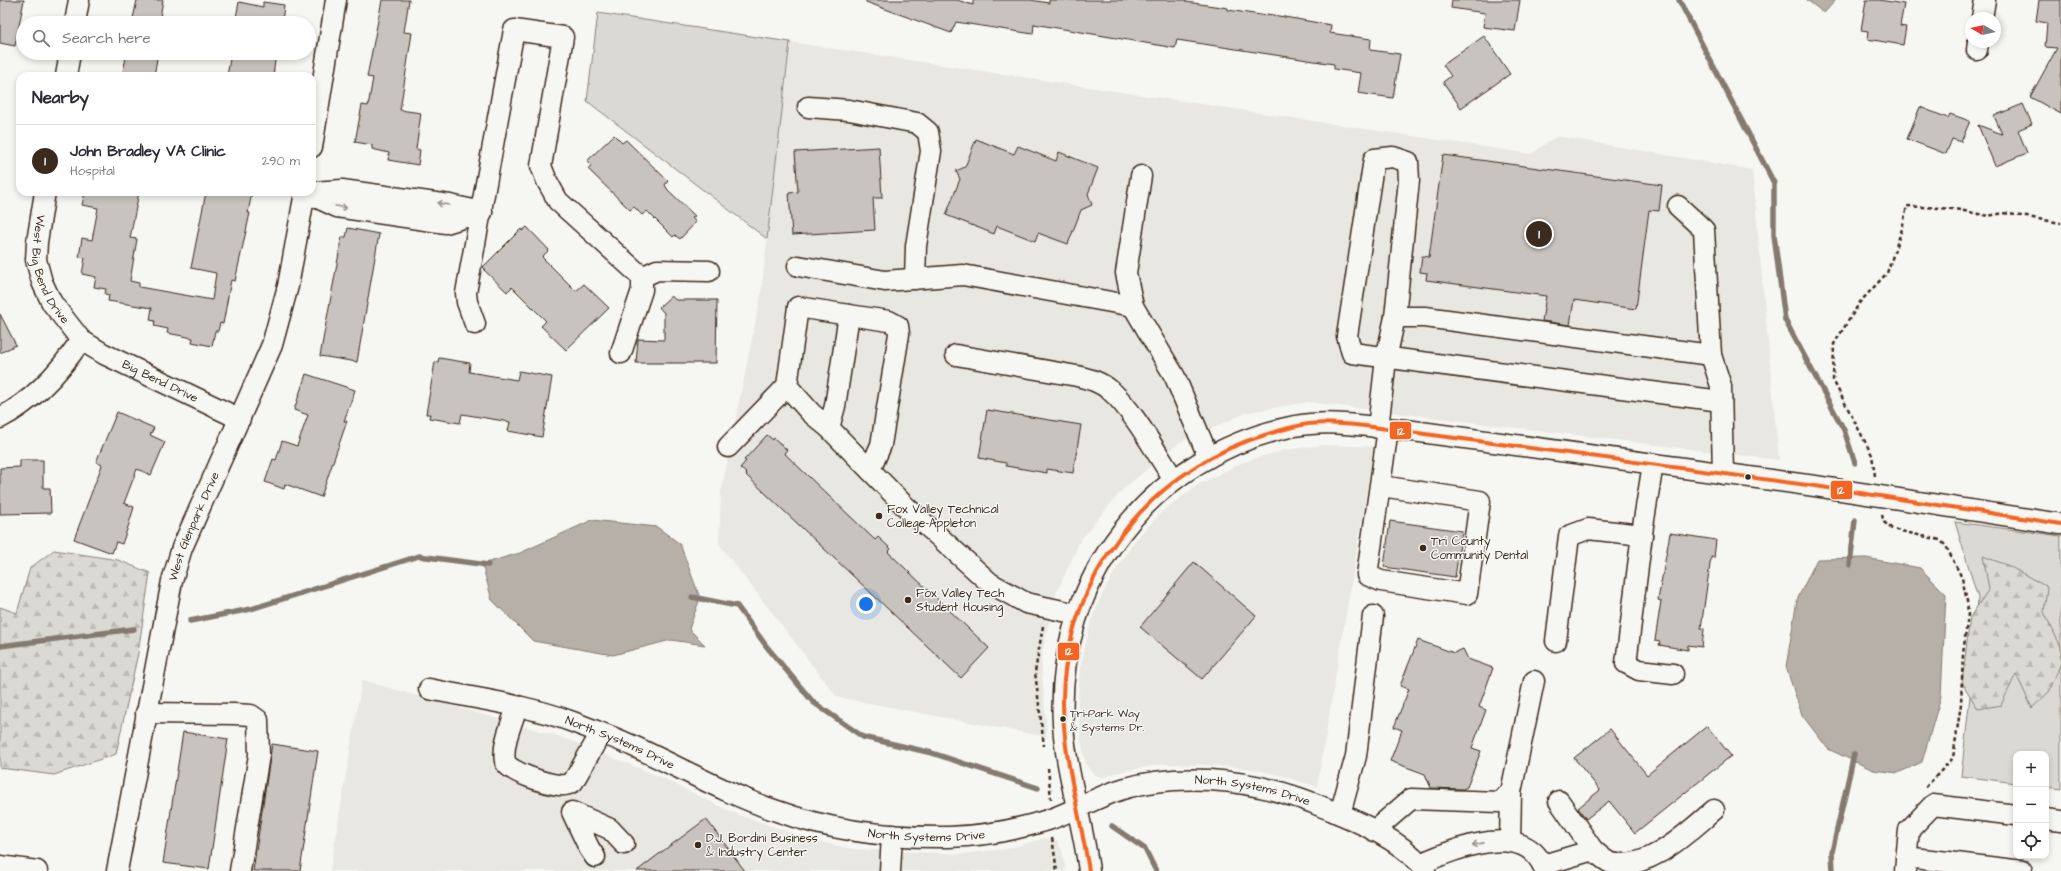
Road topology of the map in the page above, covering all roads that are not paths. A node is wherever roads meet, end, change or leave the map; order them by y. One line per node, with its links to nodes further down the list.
1 (79, 0): 5 (street)
2 (336, 0): 9 (street)
3 (1985, 0): 4 (street)
4 (1983, 12)
5 (76, 16)
6 (69, 60): 7 (street)
7 (67, 72)
8 (808, 107): 20 (street)
9 (316, 122)
10 (1141, 176): 21 (street)
11 (316, 192): 16 (street, one-way to 11)
12 (44, 196): 25 (street, West Big Bend Drive)
13 (304, 196): 33 (street, West Glenpark Drive)
14 (314, 196): 16 (street, one-way to 16)
15 (1678, 206): 28 (street)
16 (482, 212): 19 (street); 24 (street)
17 (798, 266): 20 (street)
18 (709, 271): 19 (street)
19 (642, 277): 26 (street)
20 (915, 279): 21 (street)
21 (1133, 306): 37 (street)
22 (849, 315): 30 (street); 34 (street); 39 (street)
23 (1395, 317): 28 (street); 29 (street); 29 (street)
24 (475, 324)
25 (81, 340): 32 (street); 33 (street, Big Bend Drive)
26 (621, 353)
27 (956, 355): 41 (street)
28 (1711, 355): 31 (street)
29 (1386, 359): 31 (street); 35 (street)
30 (787, 386): 34 (street); 36 (street)
31 (1721, 401): 40 (street)
32 (0, 418)
33 (240, 419): 52 (street, West Glenpark Drive)
34 (829, 428): 39 (street)
35 (1383, 428): 37 (street); 38 (street); 42 (street)
36 (728, 447)
37 (1208, 456): 41 (street)
38 (1653, 464): 40 (street); 44 (street)
39 (870, 470): 45 (street)
40 (1723, 474): 43 (street)
41 (1174, 480): 45 (street)
42 (1381, 486): 42 (street)
43 (2061, 524)
44 (1642, 535): 47 (street); 48 (street)
45 (1077, 614): 57 (street)
46 (1373, 616): 60 (street)
47 (1556, 641)
48 (1673, 674)
49 (1534, 681): 55 (street)
50 (429, 689): 51 (street, North Systems Drive)
51 (517, 707): 53 (street, North Systems Drive); 54 (street)
52 (146, 713): 76 (street, West Glenpark Drive); 77 (street)
53 (601, 733): 54 (street); 65 (street, North Systems Drive)
54 (567, 785): 59 (street)
55 (1512, 792): 64 (street); 66 (street)
56 (1560, 801): 68 (street)
57 (1076, 808): 60 (street, North Systems Drive); 65 (street, North Systems Drive); 79 (street)
58 (1714, 810): 68 (street)
59 (572, 812): 67 (street); 69 (street)
60 (1340, 814): 64 (street, North Systems Drive)
61 (2013, 815): 71 (street)
62 (2049, 819): 63 (street)
63 (2061, 821)
64 (1374, 831): 72 (street, North Systems Drive)
65 (892, 835): 78 (street)
66 (1510, 841): 72 (street, North Systems Drive, one-way to 72); 74 (street, North Systems Drive)
67 (624, 844)
68 (1593, 850): 74 (street)
69 (595, 857)
70 (2025, 859): 80 (street)
71 (1906, 864): 80 (street)
72 (1415, 865)
73 (0, 866): 75 (street)
74 (1544, 868)
75 (37, 871)
76 (117, 871)
77 (240, 871)
78 (890, 871)
79 (1089, 871)
80 (2023, 871)

